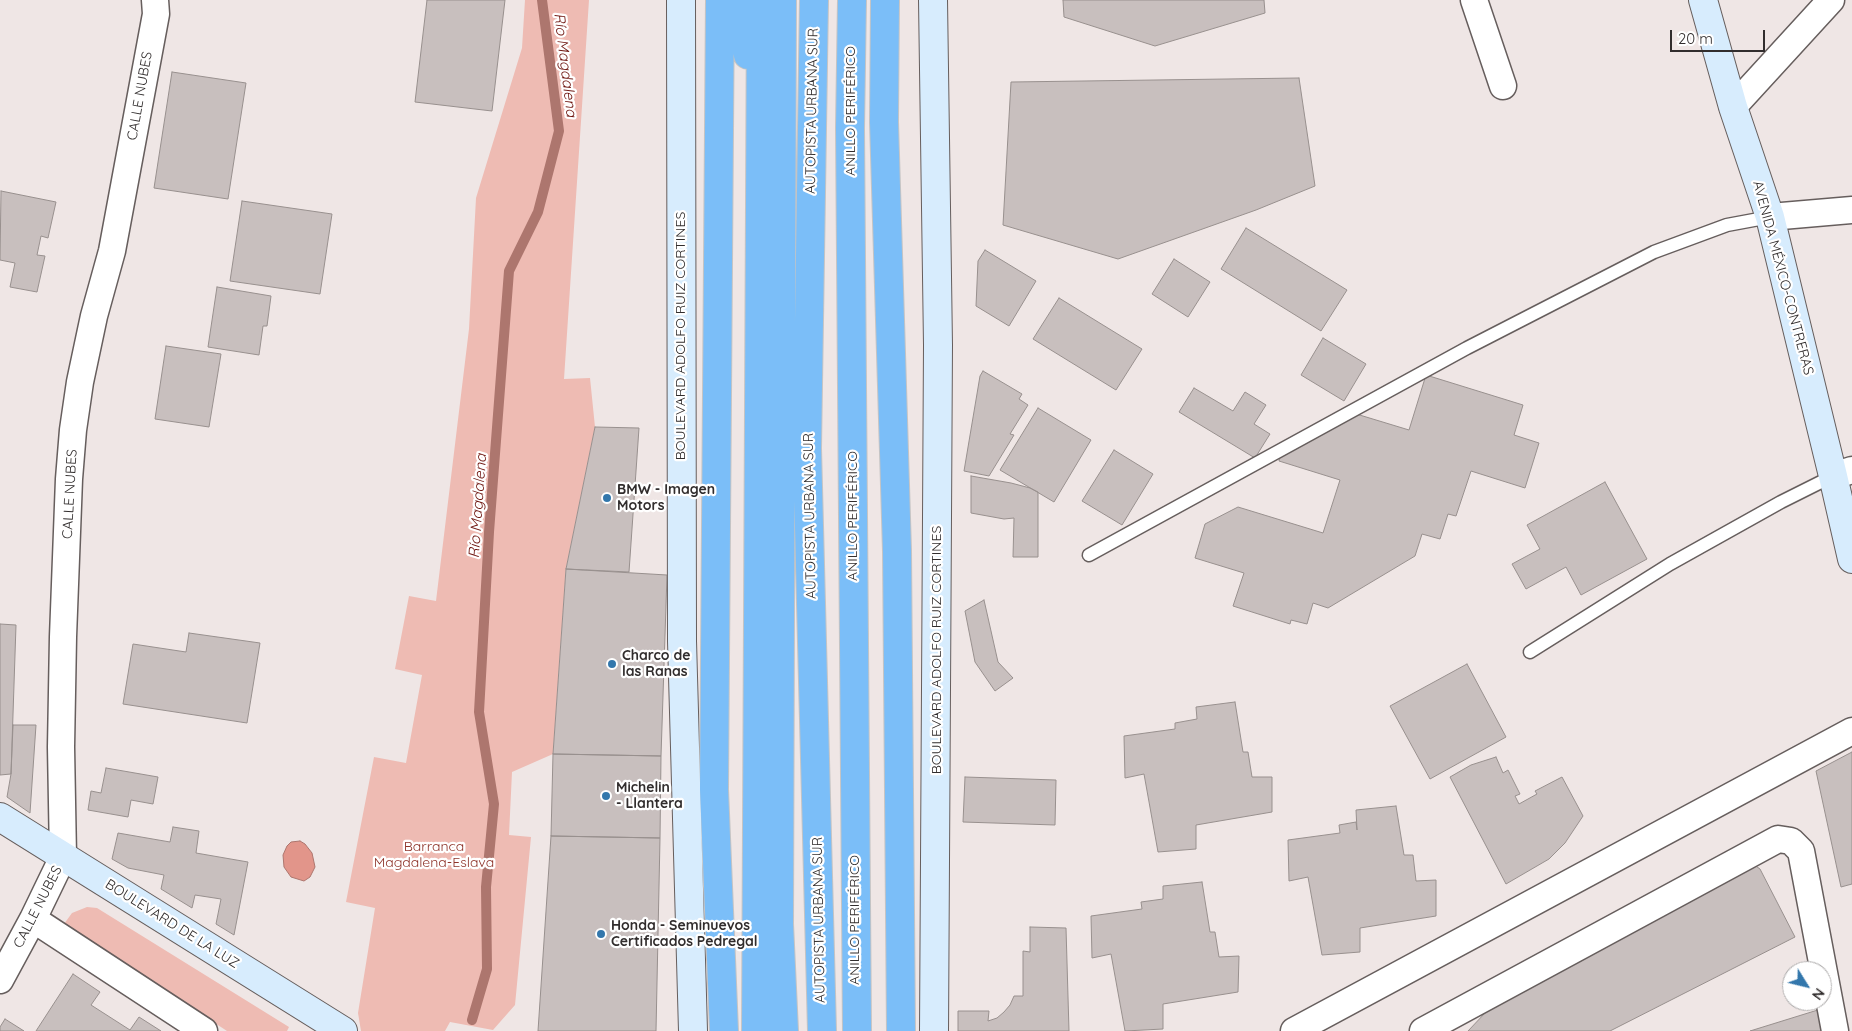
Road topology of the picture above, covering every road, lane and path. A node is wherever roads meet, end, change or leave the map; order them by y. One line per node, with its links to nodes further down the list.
1 (155, 0): 25 (street, CALLE NUBES)
2 (681, 0): 30 (main road, BOULEVARD ADOLFO RUIZ CORTINES)
3 (720, 0): 31 (highway)
4 (738, 0): 16 (highway)
5 (761, 0): 16 (highway)
6 (782, 0): 33 (highway, AUTOPISTA URBANA SUR)
7 (814, 0): 34 (highway, AUTOPISTA URBANA SUR)
8 (852, 0): 35 (highway, ANILLO PERIFÉRICO)
9 (885, 0): 36 (highway)
10 (933, 0): 37 (main road, BOULEVARD ADOLFO RUIZ CORTINES)
11 (1474, 0): 14 (street)
12 (1703, 0): 15 (main road, AVENIDA MÉXICO-CONTRERAS)
13 (1831, 0): 15 (street)
14 (1503, 86)
15 (1733, 107): 18 (main road, AVENIDA MÉXICO-CONTRERAS)
16 (760, 116): 32 (highway)
17 (1852, 210): 18 (street)
18 (1770, 217): 19 (main road, AVENIDA MÉXICO-CONTRERAS); 20 (lane)
19 (1843, 473): 21 (main road, AVENIDA MÉXICO-CONTRERAS); 22 (lane)
20 (1089, 555)
21 (1852, 559)
22 (1530, 652)
23 (1852, 731): 38 (street)
24 (0, 817): 25 (main road, BOULEVARD DE LA LUZ)
25 (63, 857): 26 (street, CALLE NUBES); 29 (main road, BOULEVARD DE LA LUZ)
26 (33, 919): 27 (street, CALLE NUBES); 28 (street)
27 (0, 980)
28 (204, 1031)
29 (344, 1031)
30 (693, 1031)
31 (724, 1031)
32 (756, 1031)
33 (784, 1031)
34 (822, 1031)
35 (857, 1031)
36 (901, 1031)
37 (934, 1031)
38 (1294, 1031)
39 (1423, 1031): 40 (street)
40 (1835, 1031)

